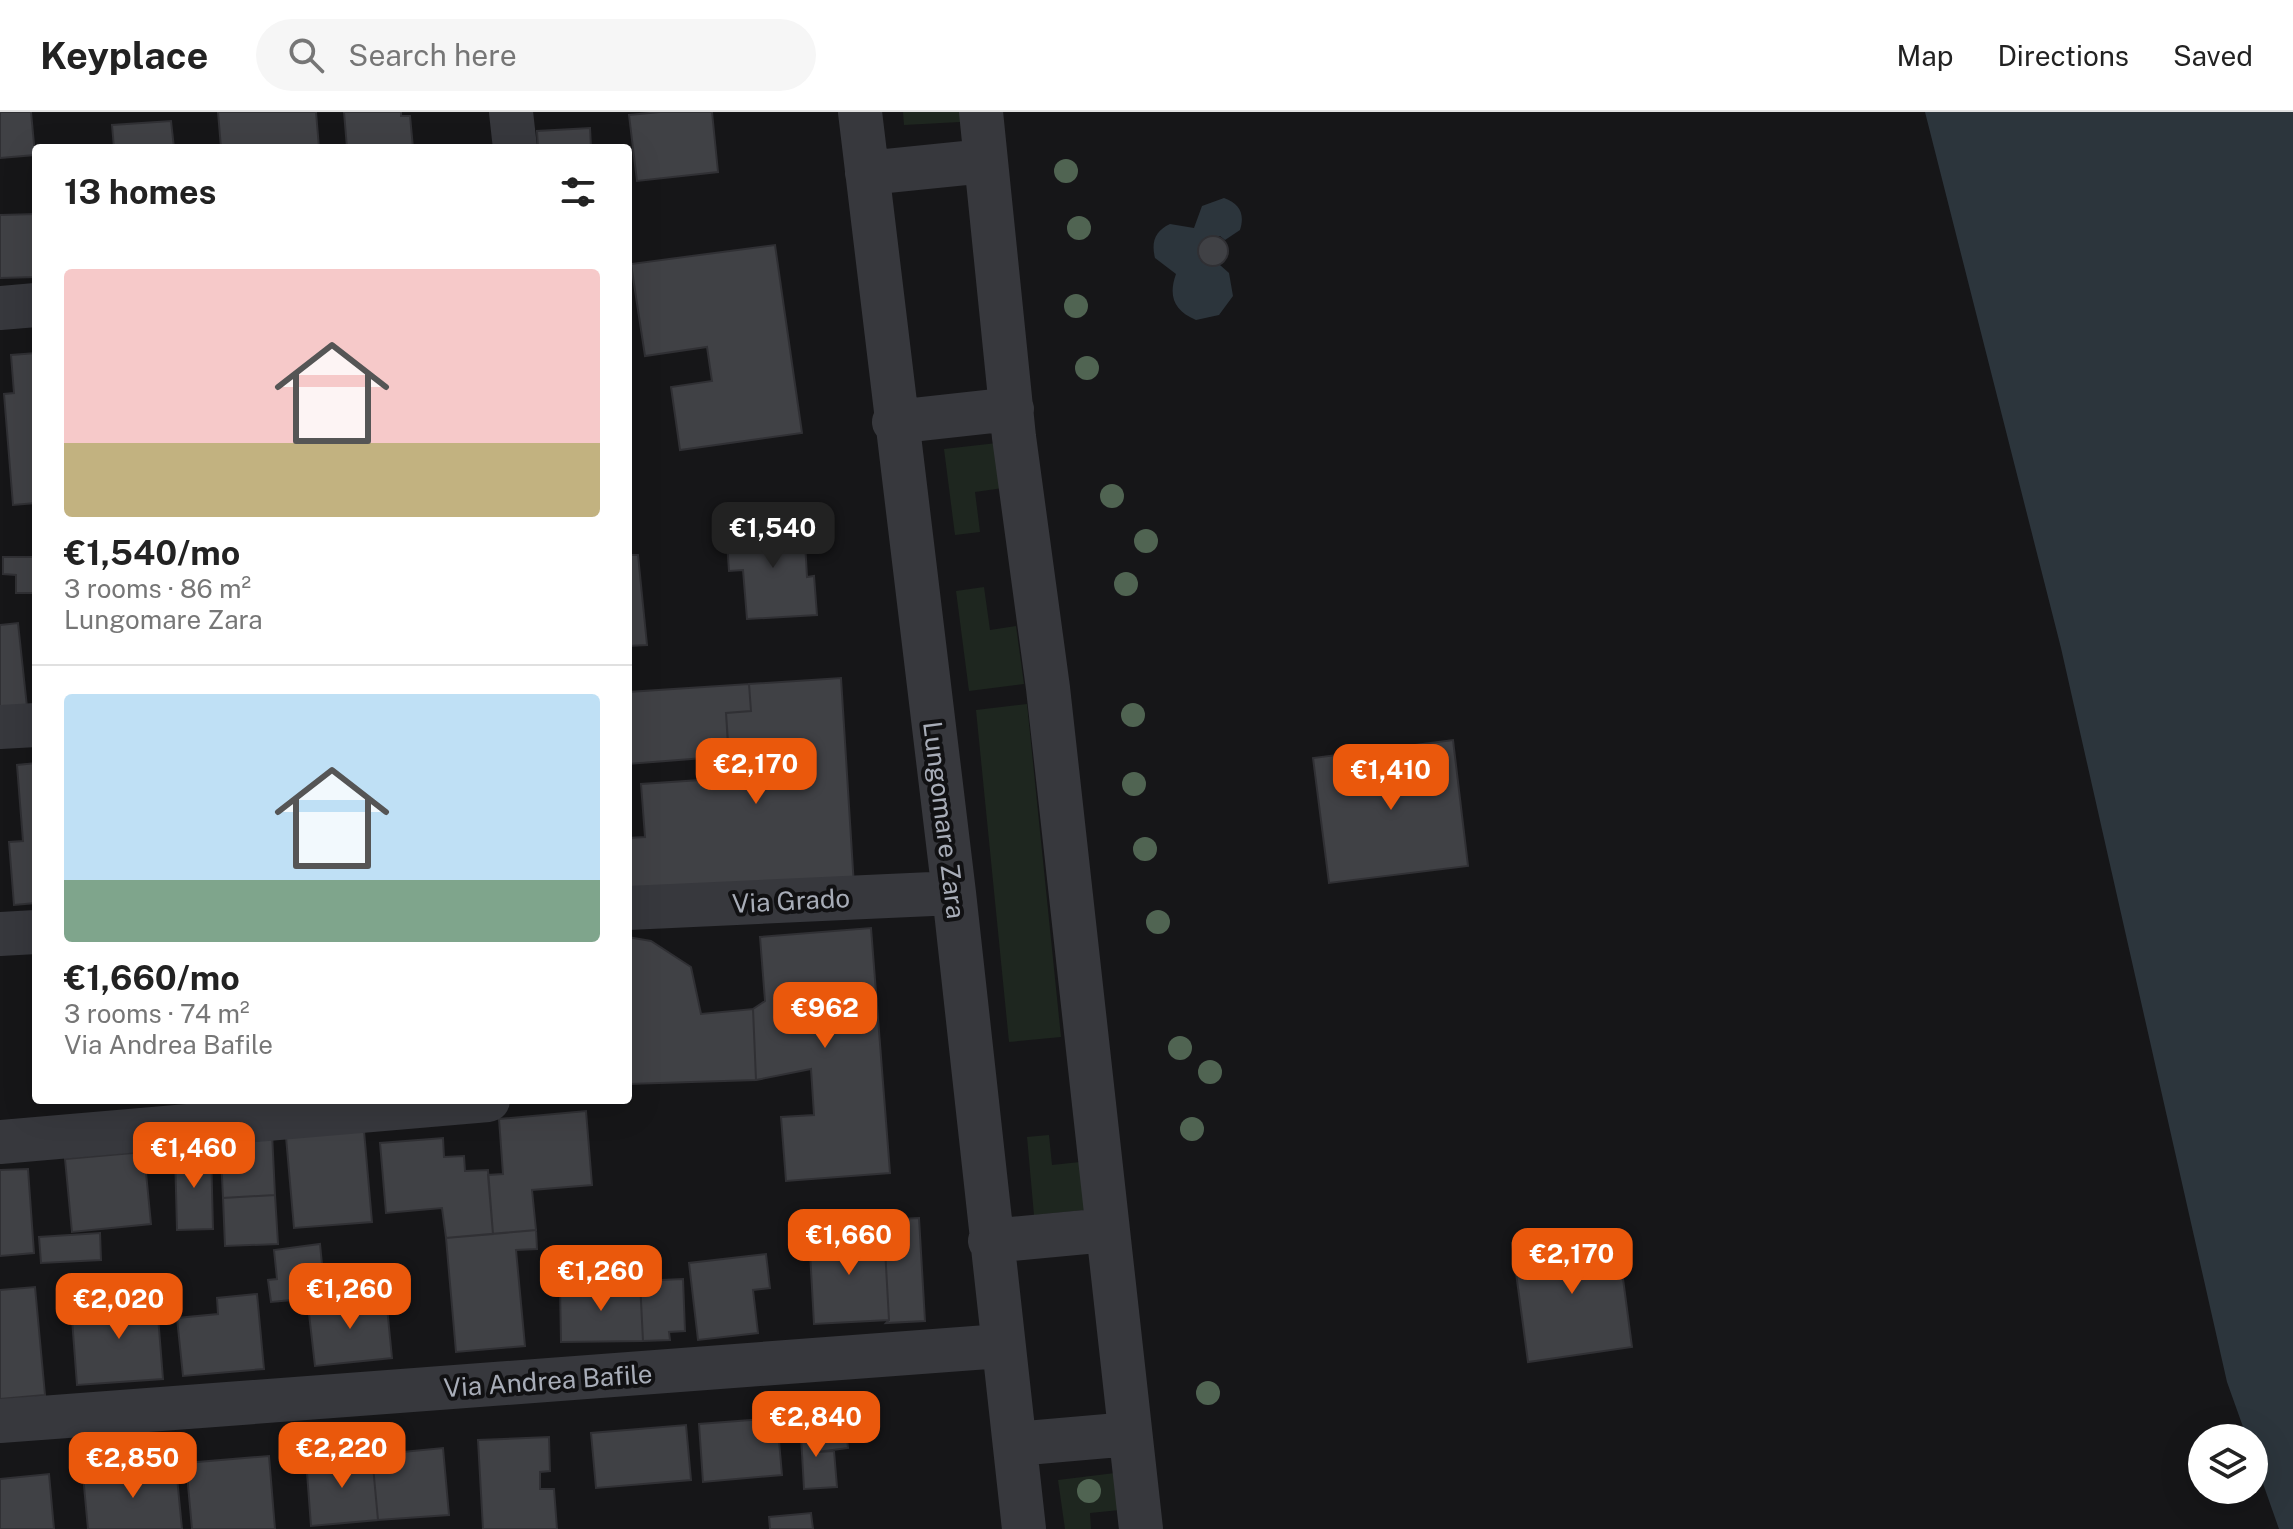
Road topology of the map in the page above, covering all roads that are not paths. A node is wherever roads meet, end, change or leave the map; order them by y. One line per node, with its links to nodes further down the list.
1 (511, 112): 4 (street)
2 (860, 112): 6 (street, Lungomare Zara)
3 (981, 112): 5 (street)
4 (515, 144)
5 (985, 161): 6 (street); 9 (street)
6 (867, 173): 10 (street, Lungomare Zara)
7 (32, 305): 8 (street)
8 (0, 308)
9 (1012, 409): 10 (street); 19 (street)
10 (894, 422): 13 (street, Lungomare Zara)
11 (32, 725): 12 (street)
12 (0, 727)
13 (954, 893): 14 (street, Via Grado); 20 (street, Lungomare Zara)
14 (632, 908)
15 (32, 932): 16 (street)
16 (0, 934)
17 (442, 1104): 18 (street)
18 (0, 1142)
19 (1107, 1230): 20 (street); 23 (street)
20 (990, 1241): 21 (street, Lungomare Zara)
21 (1001, 1346): 22 (street, Via Andrea Bafile); 24 (street, Lungomare Zara)
22 (0, 1421)
23 (1130, 1434): 24 (street); 26 (street)
24 (1015, 1444): 25 (street, Lungomare Zara)
25 (1024, 1529)
26 (1141, 1529)

